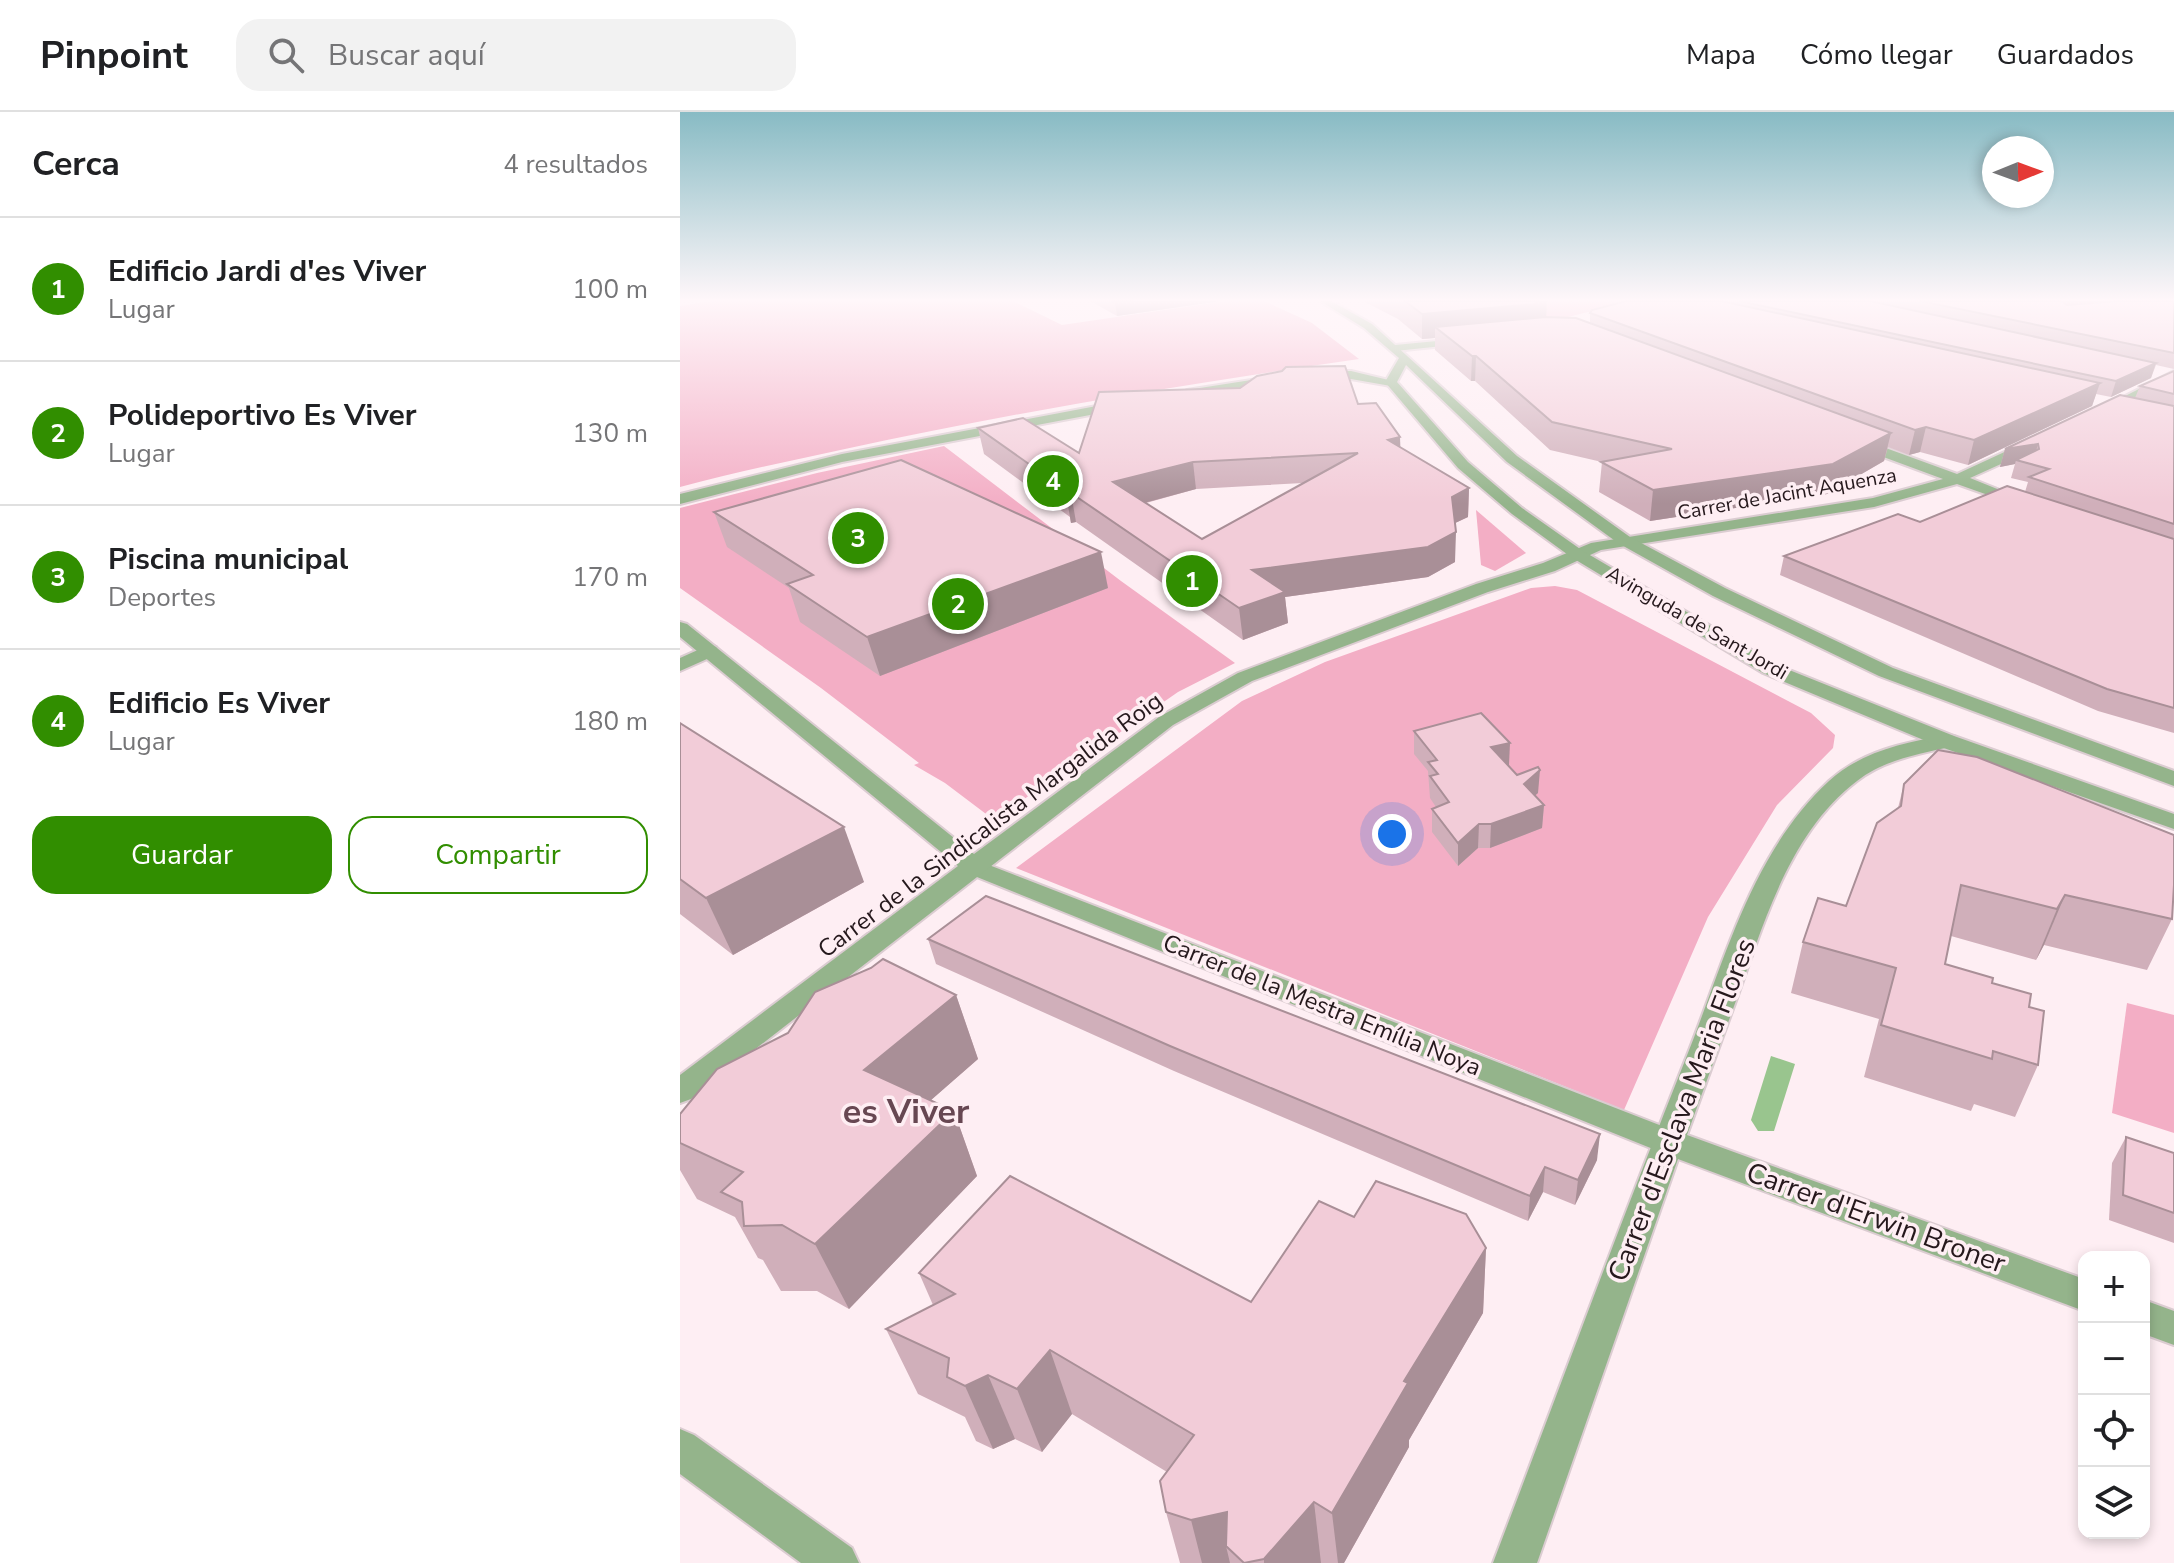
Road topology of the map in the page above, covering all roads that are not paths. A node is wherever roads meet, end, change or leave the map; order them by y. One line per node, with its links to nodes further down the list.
1 (1395, 369): 7 (street)
2 (1417, 369): 19 (street, Avinguda de Sant Jordi)
3 (2146, 370): 5 (street)
4 (1306, 375): 7 (street)
5 (2173, 376): 11 (street)
6 (1292, 378): 8 (street)
7 (1391, 382): 20 (street, Avinguda de Sant Jordi)
8 (1169, 397)
9 (2100, 401): 11 (street)
10 (1139, 402): 17 (street)
11 (2115, 405): 12 (street); 13 (street)
12 (2136, 409)
13 (2091, 416)
14 (1839, 435): 16 (street)
15 (2043, 439): 16 (street, Carrer de Jacint Aquenza)
16 (1955, 480): 18 (street); 19 (street, Carrer de Jacint Aquenza)
17 (680, 499)
18 (2042, 509)
19 (1624, 540): 20 (street, Carrer de Jacint Aquenza); 25 (street, Avinguda de Sant Jordi)
20 (1577, 554): 24 (street, Avinguda de Sant Jordi); 27 (street, Carrer de la Sindicalista Margalida Roig)
21 (680, 628): 22 (street, Carrer de la Mestra Emília Noya)
22 (709, 651): 23 (street); 27 (street, Carrer de la Mestra Emília Noya)
23 (680, 665)
24 (1946, 741): 26 (street, Avinguda de Sant Jordi); 29 (street, Carrer d'Esclava Maria Flores)
25 (2174, 779)
26 (2174, 822)
27 (976, 868): 28 (street, Carrer de la Sindicalista Margalida Roig); 29 (street, Carrer de la Mestra Emília Noya)
28 (680, 1091)
29 (1669, 1142): 30 (street, Carrer d'Erwin Broner); 35 (street, Carrer d'Esclava Maria Flores)
30 (2078, 1293)
31 (2150, 1319): 32 (street)
32 (2174, 1328)
33 (680, 1449): 34 (street)
34 (837, 1563)
35 (1515, 1563)

